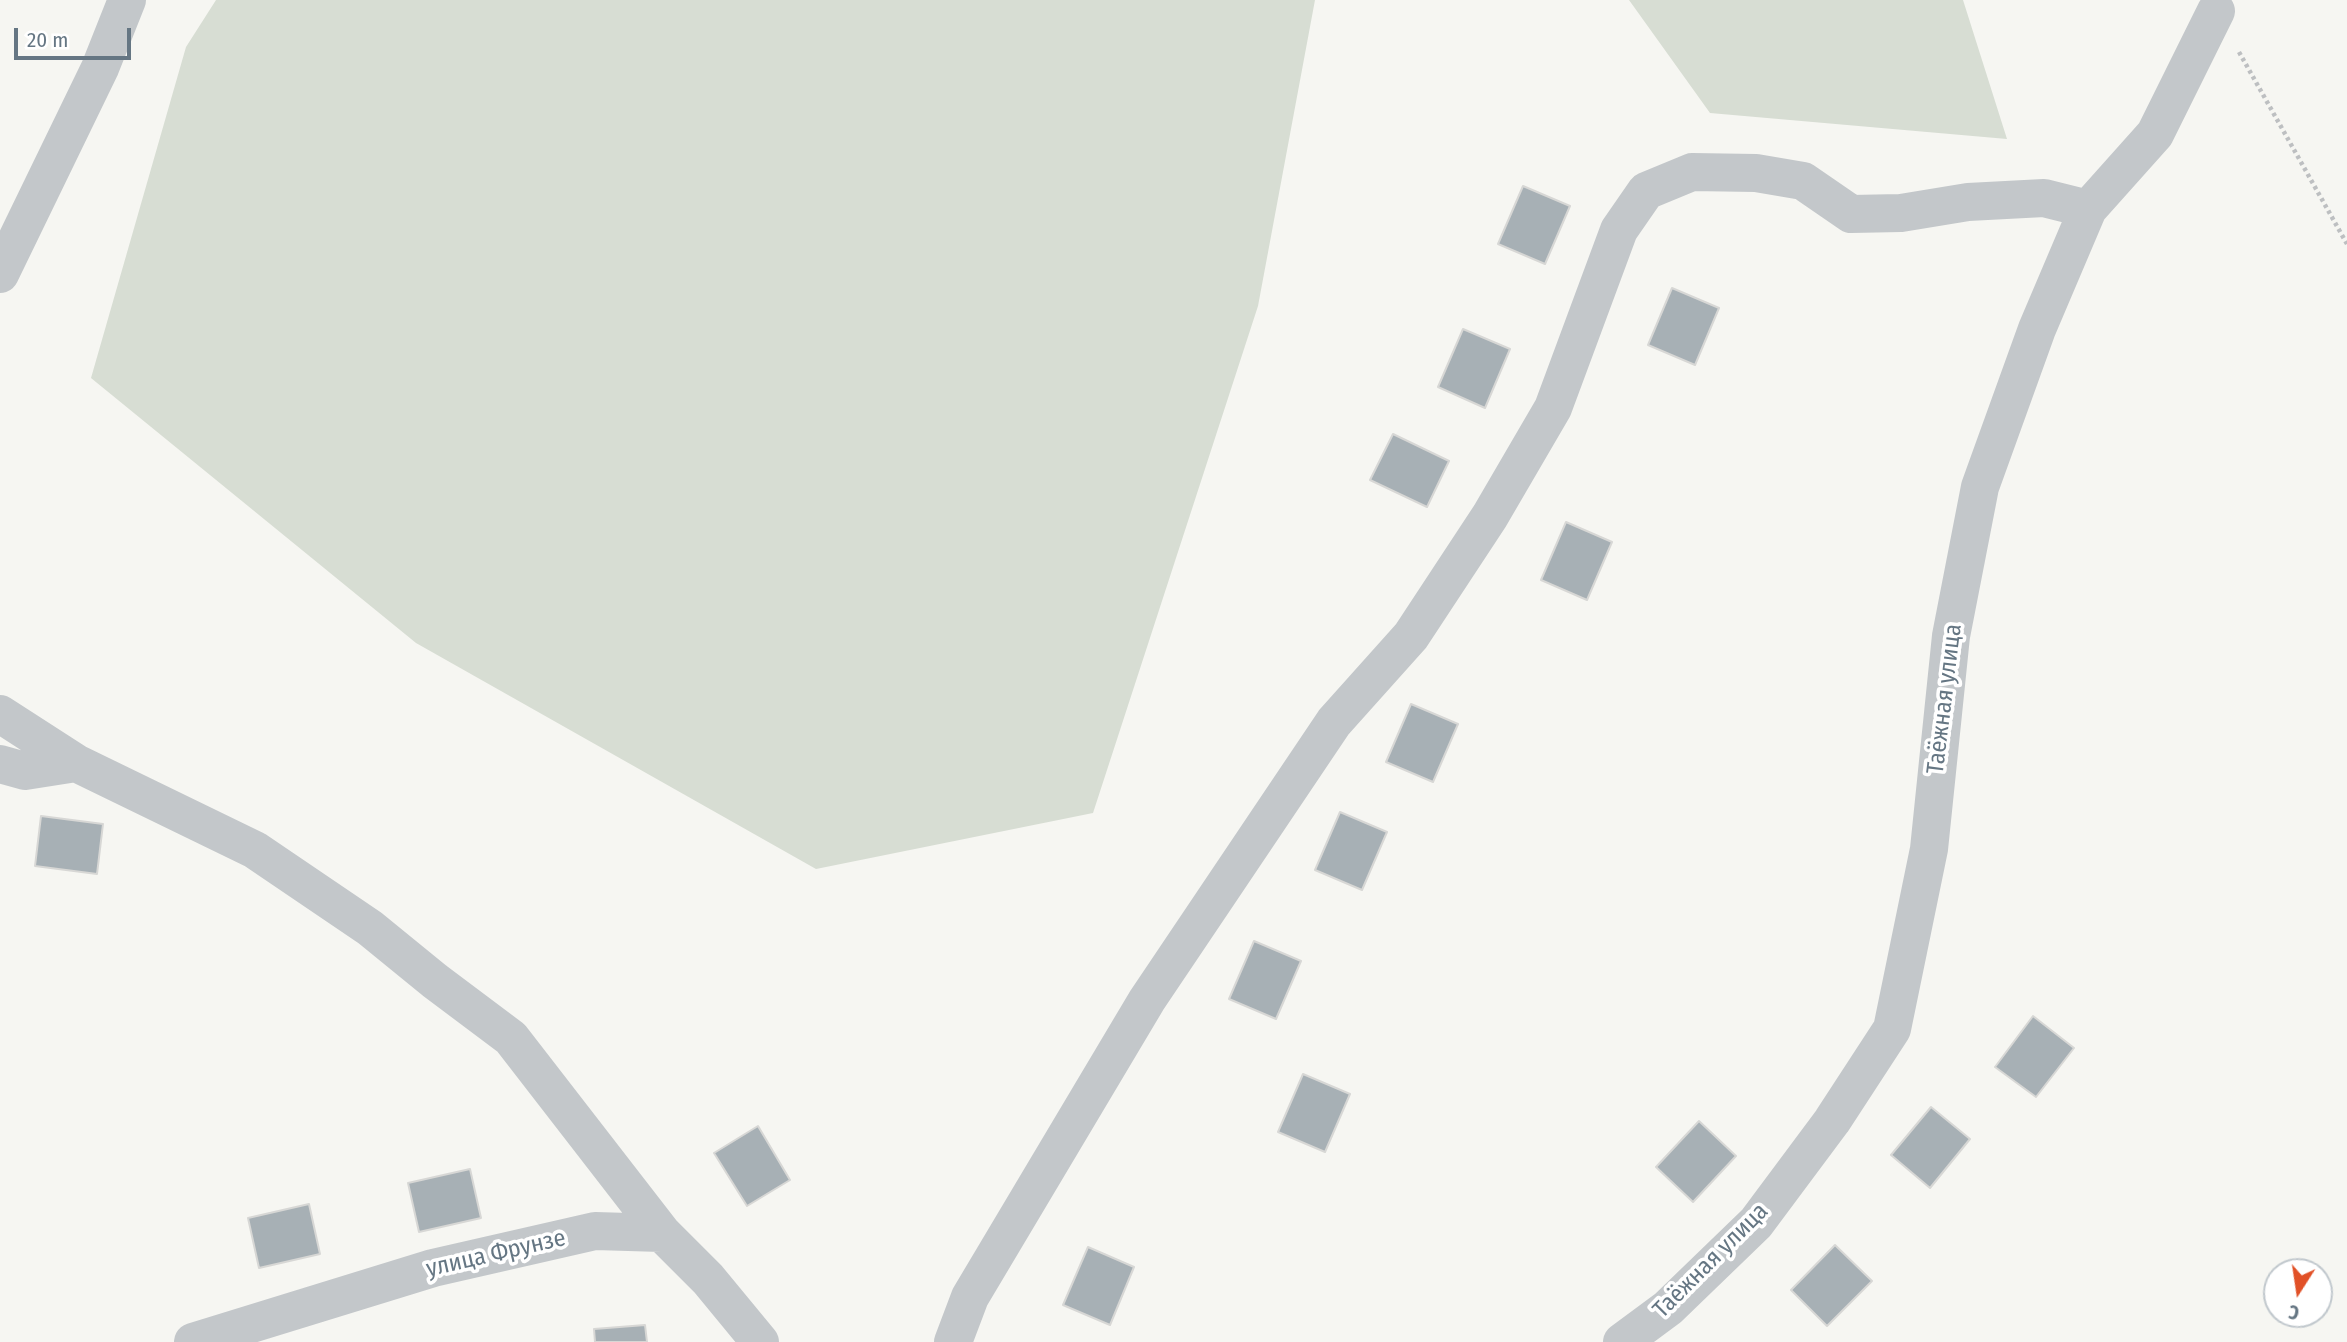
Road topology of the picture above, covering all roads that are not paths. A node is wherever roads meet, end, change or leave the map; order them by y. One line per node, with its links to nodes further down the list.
1 (127, 0): 4 (street)
2 (2216, 11): 3 (street, Таёжная улица)
3 (2088, 209): 11 (street); 12 (street, Таёжная улица)
4 (0, 274)
5 (0, 714): 6 (street)
6 (76, 763): 7 (street); 8 (street)
7 (0, 764)
8 (662, 1233): 9 (street, улица Фрунзе); 10 (street)
9 (193, 1342)
10 (760, 1342)
11 (953, 1342)
12 (1622, 1342)

